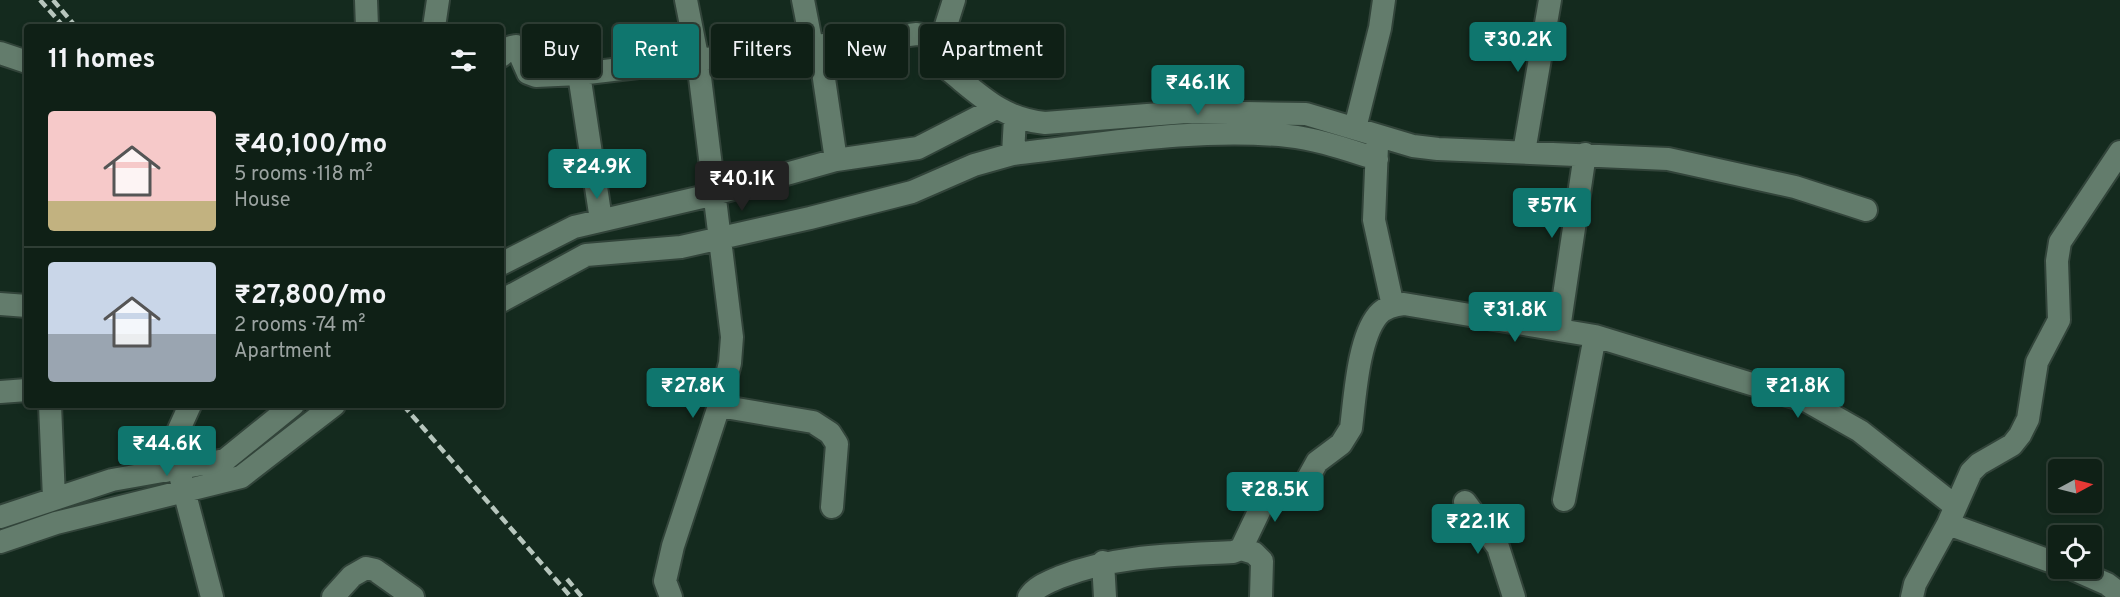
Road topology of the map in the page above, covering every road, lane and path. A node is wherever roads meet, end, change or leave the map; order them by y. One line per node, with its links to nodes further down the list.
1 (366, 0): 8 (street)
2 (438, 0): 9 (street)
3 (686, 0): 10 (street)
4 (802, 0): 13 (street)
5 (954, 0): 11 (street)
6 (1384, 0): 22 (street)
7 (1550, 0): 25 (street)
8 (367, 24)
9 (434, 24)
10 (691, 24)
11 (946, 24)
12 (920, 34): 13 (street)
13 (816, 46): 18 (street); 29 (street)
14 (0, 53): 17 (street)
15 (504, 53): 16 (street)
16 (522, 60)
17 (24, 61)
18 (699, 61)
19 (699, 69): 31 (street)
20 (580, 78): 32 (street)
21 (958, 78): 23 (street)
22 (1355, 128): 23 (street); 24 (street)
23 (1011, 132): 28 (street); 29 (street); 31 (street)
24 (1378, 136): 25 (street); 28 (street)
25 (1524, 152): 27 (street)
26 (2120, 152): 52 (street)
27 (1585, 154): 30 (street); 38 (street)
28 (1377, 159): 37 (street)
29 (836, 160): 31 (street)
30 (1866, 210)
31 (718, 217): 32 (street); 34 (street); 42 (street)
32 (601, 220): 33 (street)
33 (504, 262)
34 (504, 299)
35 (0, 304): 36 (street)
36 (24, 306)
37 (1393, 306): 38 (street); 55 (street)
38 (1559, 329): 39 (street)
39 (1595, 336): 49 (street); 52 (street)
40 (24, 390): 41 (street)
41 (0, 392)
42 (718, 406): 51 (street); 63 (street)
43 (50, 408): 48 (street)
44 (189, 408): 47 (street)
45 (289, 408): 47 (street)
46 (330, 408): 47 (street)
47 (178, 480): 48 (street); 54 (street); 60 (street)
48 (54, 498): 53 (street)
49 (1564, 500)
50 (1465, 502): 67 (street)
51 (832, 507)
52 (1952, 515): 56 (street); 68 (street)
53 (0, 518)
54 (0, 542)
55 (1241, 549): 57 (street); 66 (street)
56 (2048, 559)
57 (1103, 562): 64 (street); 65 (street)
58 (2096, 579): 59 (street)
59 (2120, 594)
60 (212, 597)
61 (333, 597): 62 (street)
62 (413, 597)
63 (670, 597)
64 (1029, 597)
65 (1105, 597)
66 (1261, 597)
67 (1514, 597)
68 (1912, 597)

